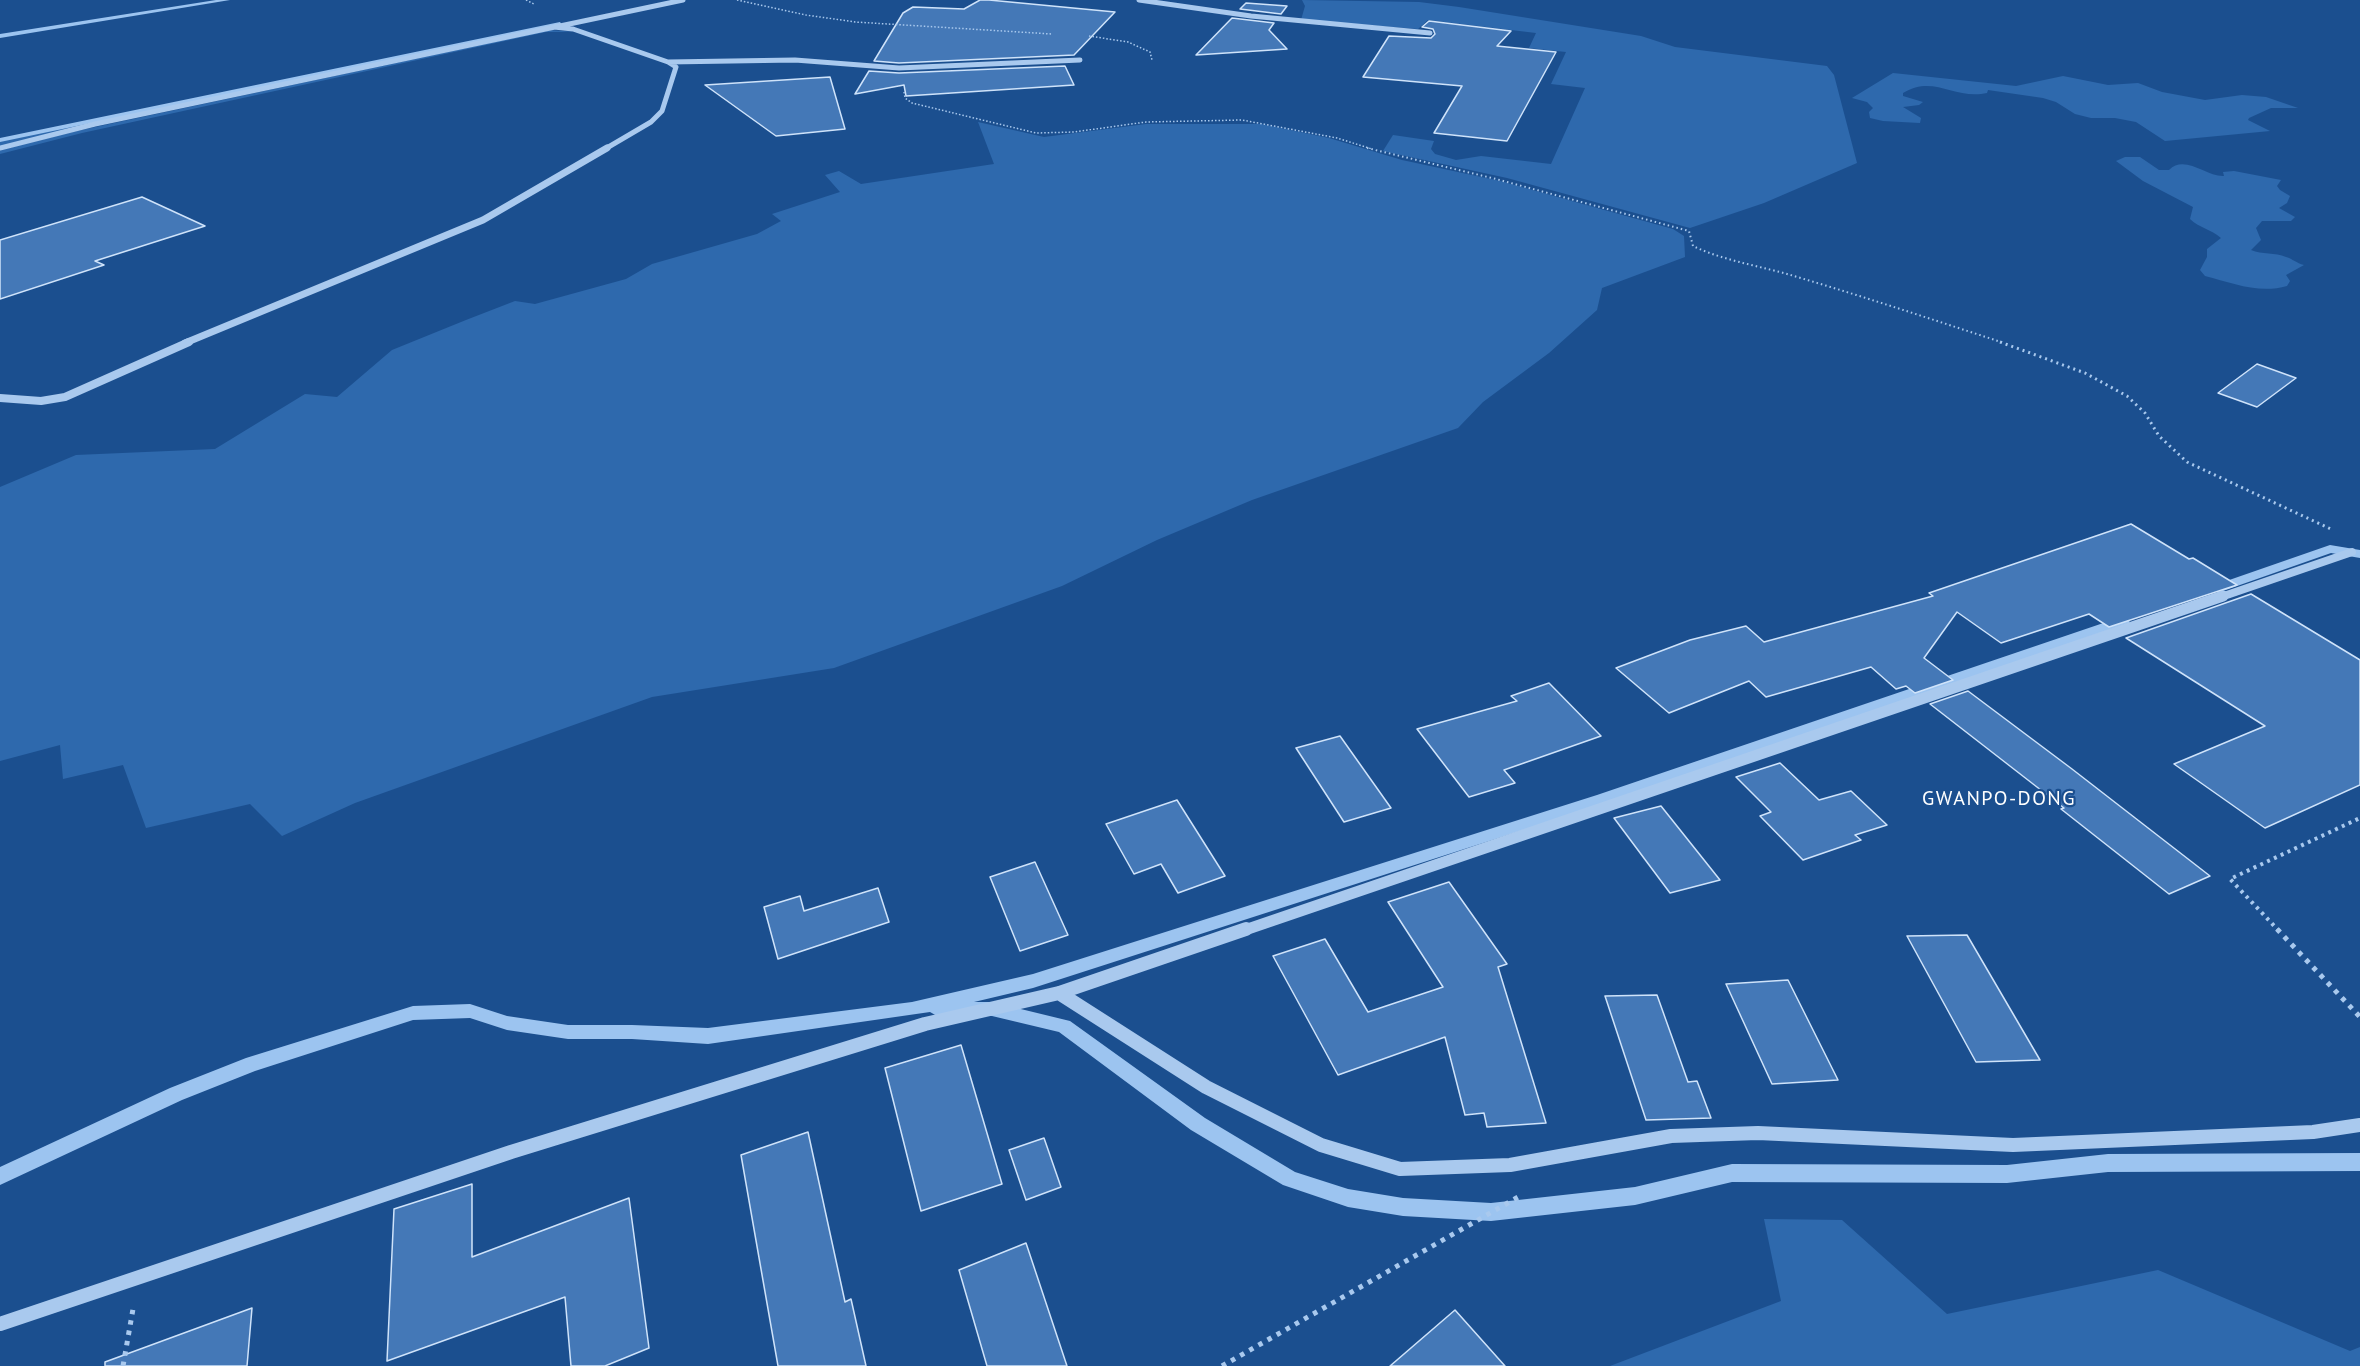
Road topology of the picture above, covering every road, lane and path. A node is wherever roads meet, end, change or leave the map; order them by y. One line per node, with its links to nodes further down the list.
1 (683, 0): 4 (street)
2 (737, 0): 6 (path)
3 (1139, 0): 5 (street)
4 (554, 27): 10 (street); 12 (street)
5 (1430, 33)
6 (1059, 34)
7 (1081, 36): 9 (path)
8 (1080, 60): 11 (street)
9 (1152, 60)
10 (668, 62): 11 (street); 13 (street)
11 (899, 68): 14 (path)
12 (0, 148)
13 (0, 398)
14 (2334, 531)
15 (2352, 552): 17 (street)
16 (2360, 818): 18 (path)
17 (1059, 993): 19 (street); 21 (street)
18 (2360, 1017)
19 (2360, 1125)
20 (1522, 1194): 24 (path)
21 (138, 1276): 22 (street); 23 (path)
22 (0, 1324)
23 (123, 1366)
24 (1222, 1366)

